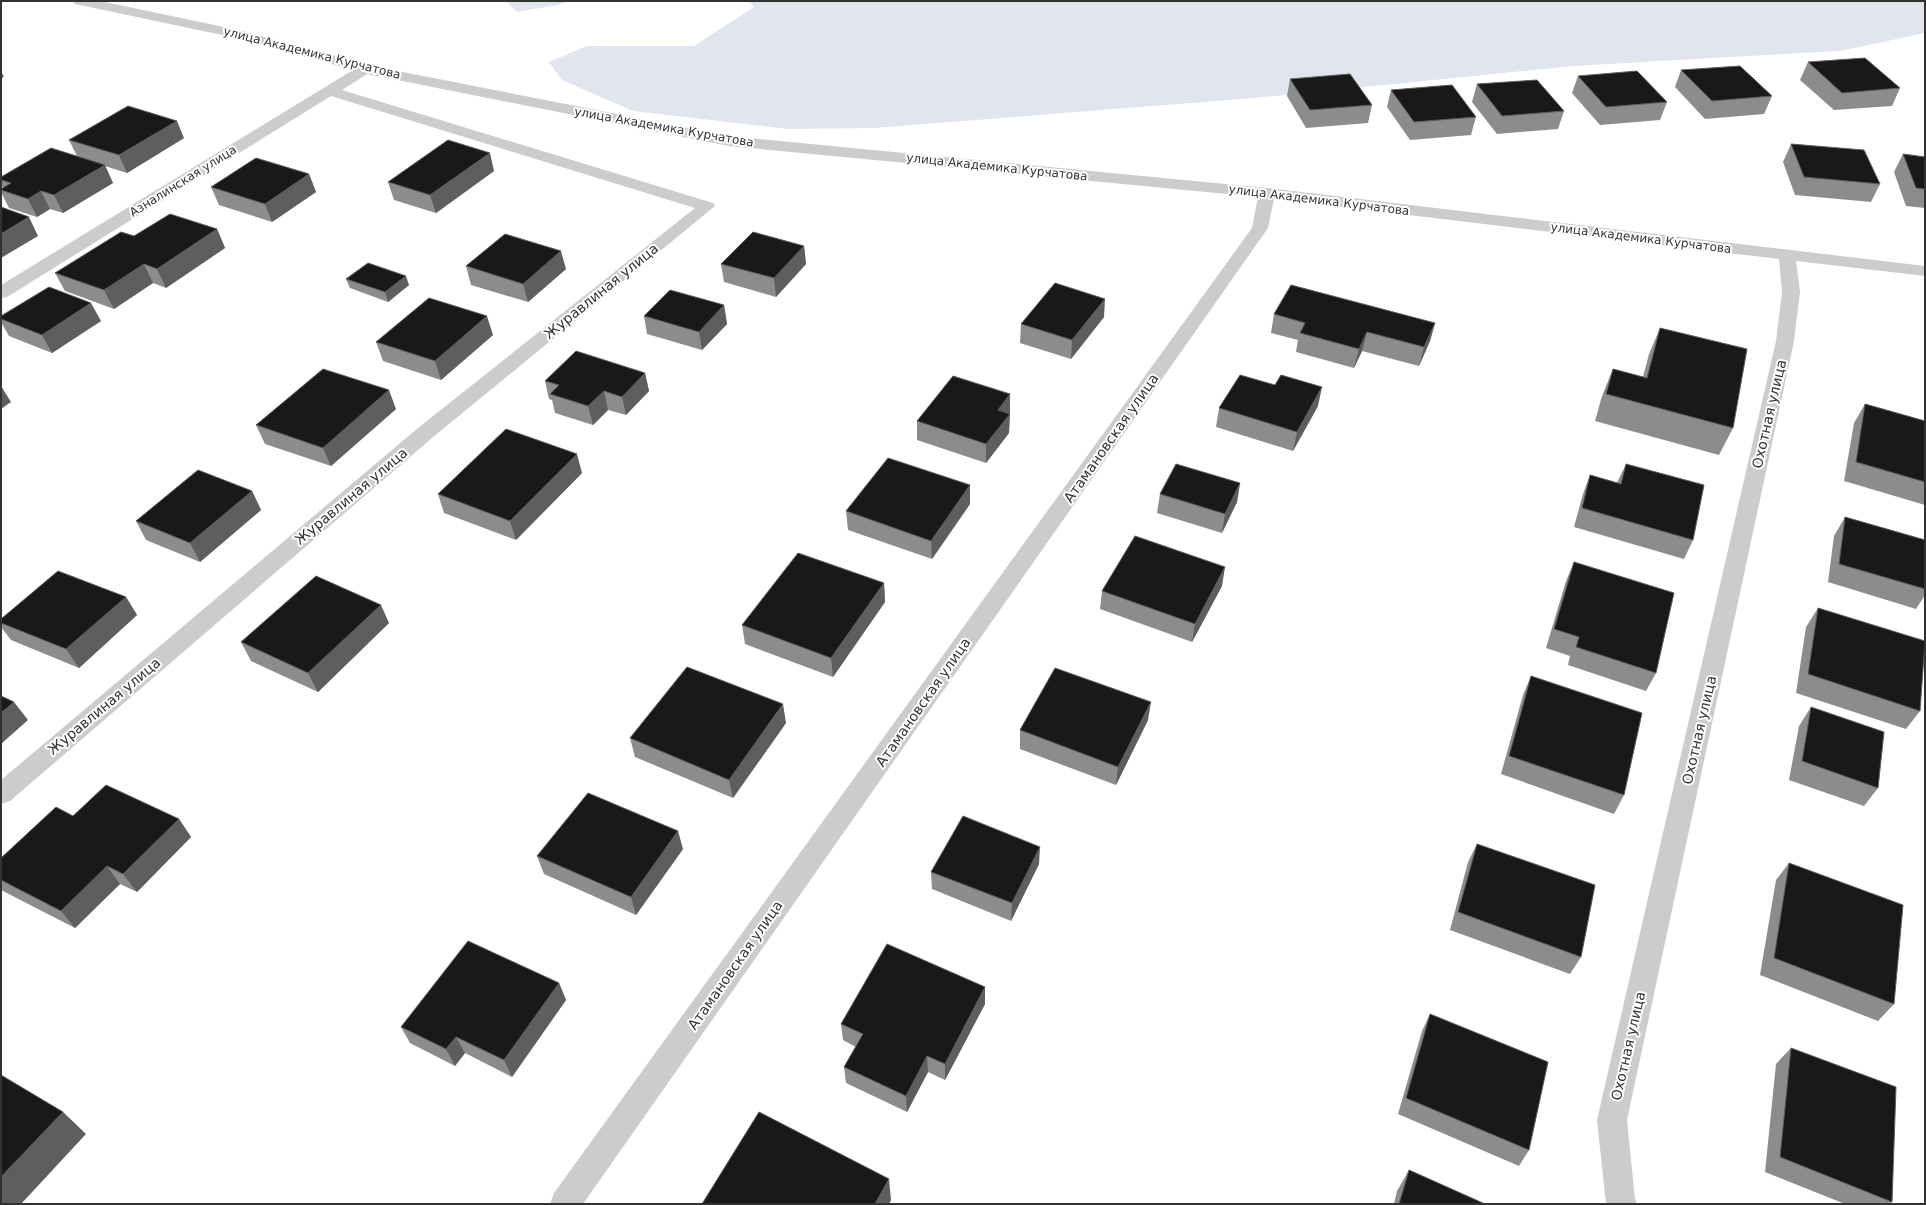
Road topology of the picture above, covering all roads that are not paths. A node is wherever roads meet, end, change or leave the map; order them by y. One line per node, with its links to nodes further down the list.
1 (80, 1): 2 (street, улица Академика Курчатова)
2 (364, 69): 3 (street, Азналинская улица); 4 (street, улица Академика Курчатова)
3 (330, 91): 7 (street, Азналинская улица); 8 (street, Журавлиная улица)
4 (1267, 193): 5 (street, улица Академика Курчатова); 9 (street, Атамановская улица)
5 (1787, 256): 6 (street, улица Академика Курчатова); 10 (street, Охотная улица)
6 (1925, 271)
7 (1, 293)
8 (1, 794)
9 (565, 1204)
10 (1622, 1204)

